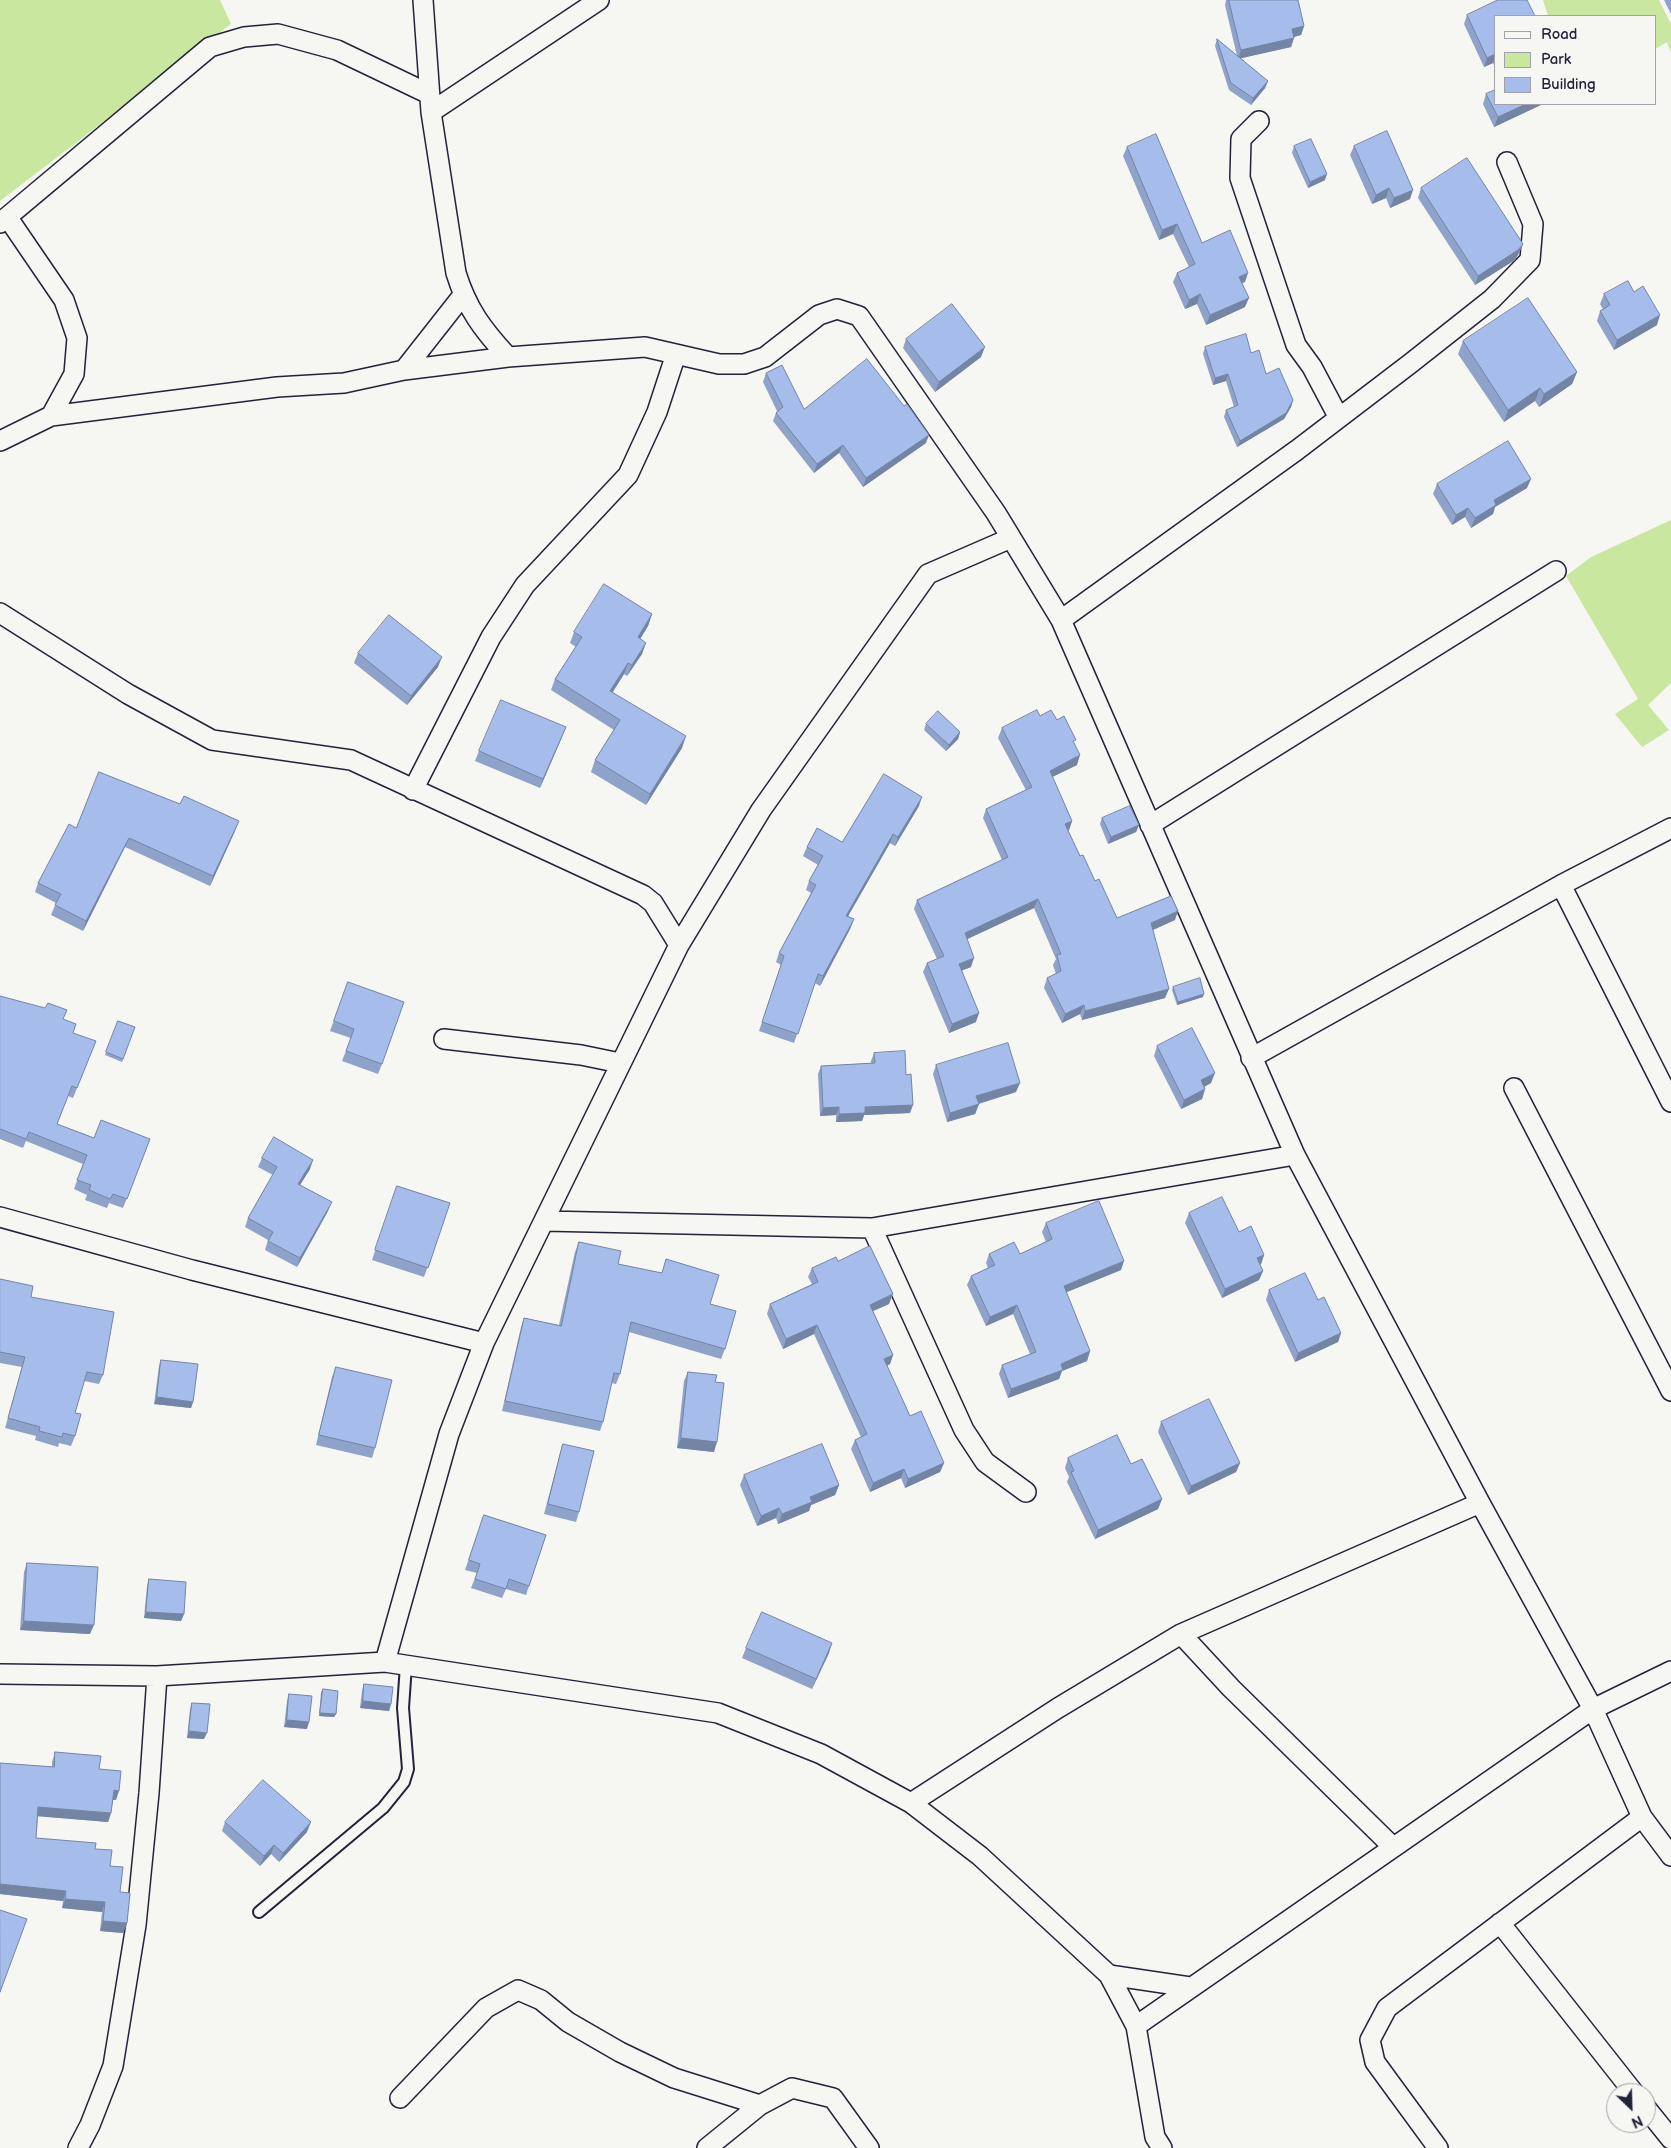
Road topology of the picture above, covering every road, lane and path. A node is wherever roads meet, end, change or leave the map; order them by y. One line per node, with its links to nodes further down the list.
1 (423, 0): 3 (street)
2 (600, 0): 4 (street)
3 (429, 94): 4 (street); 7 (street)
4 (431, 112): 8 (street)
5 (1259, 121): 13 (street)
6 (1507, 162): 13 (street)
7 (4, 220): 12 (street)
8 (463, 295): 10 (street); 11 (street)
9 (676, 354): 10 (street); 15 (street); 19 (street)
10 (508, 357): 11 (street)
11 (404, 370): 12 (street)
12 (51, 416): 14 (street)
13 (1339, 418): 18 (street)
14 (0, 441)
15 (1011, 538): 18 (street); 23 (street)
16 (1556, 571): 20 (street)
17 (0, 613): 19 (street)
18 (1061, 620): 20 (street)
19 (413, 790): 23 (street)
20 (1150, 825): 25 (street)
21 (1671, 828): 22 (street)
22 (1561, 885): 25 (street); 28 (street)
23 (679, 945): 26 (street)
24 (444, 1039): 26 (street)
25 (1251, 1058): 29 (street)
26 (620, 1063): 31 (street)
27 (1514, 1088): 34 (street)
28 (1671, 1102)
29 (1295, 1155): 32 (street); 36 (street)
30 (0, 1217): 33 (street)
31 (544, 1221): 32 (street); 33 (street)
32 (872, 1228): 35 (street)
33 (484, 1343): 38 (street)
34 (1671, 1391)
35 (1026, 1492)
36 (1480, 1503): 37 (street); 43 (street)
37 (1181, 1634): 44 (street); 46 (street)
38 (385, 1662): 39 (street); 42 (street)
39 (406, 1665): 44 (street); 48 (lane)
40 (1671, 1671): 43 (street)
41 (0, 1674): 42 (street)
42 (157, 1676): 59 (street)
43 (1593, 1709): 45 (street); 46 (street)
44 (911, 1803): 50 (street)
45 (1642, 1816): 47 (street); 49 (street)
46 (1393, 1847): 51 (street)
47 (1671, 1856)
48 (259, 1912)
49 (1500, 1923): 53 (street); 62 (street)
50 (1109, 1975): 51 (street); 52 (street)
51 (1190, 1987): 52 (street)
52 (1136, 2026): 58 (street)
53 (1626, 2083)
54 (400, 2098): 55 (street)
55 (760, 2105): 60 (street); 61 (street)
56 (1656, 2120): 57 (street)
57 (1671, 2139)
58 (1152, 2144)
59 (78, 2148)
60 (707, 2148)
61 (869, 2148)
62 (1438, 2148)

